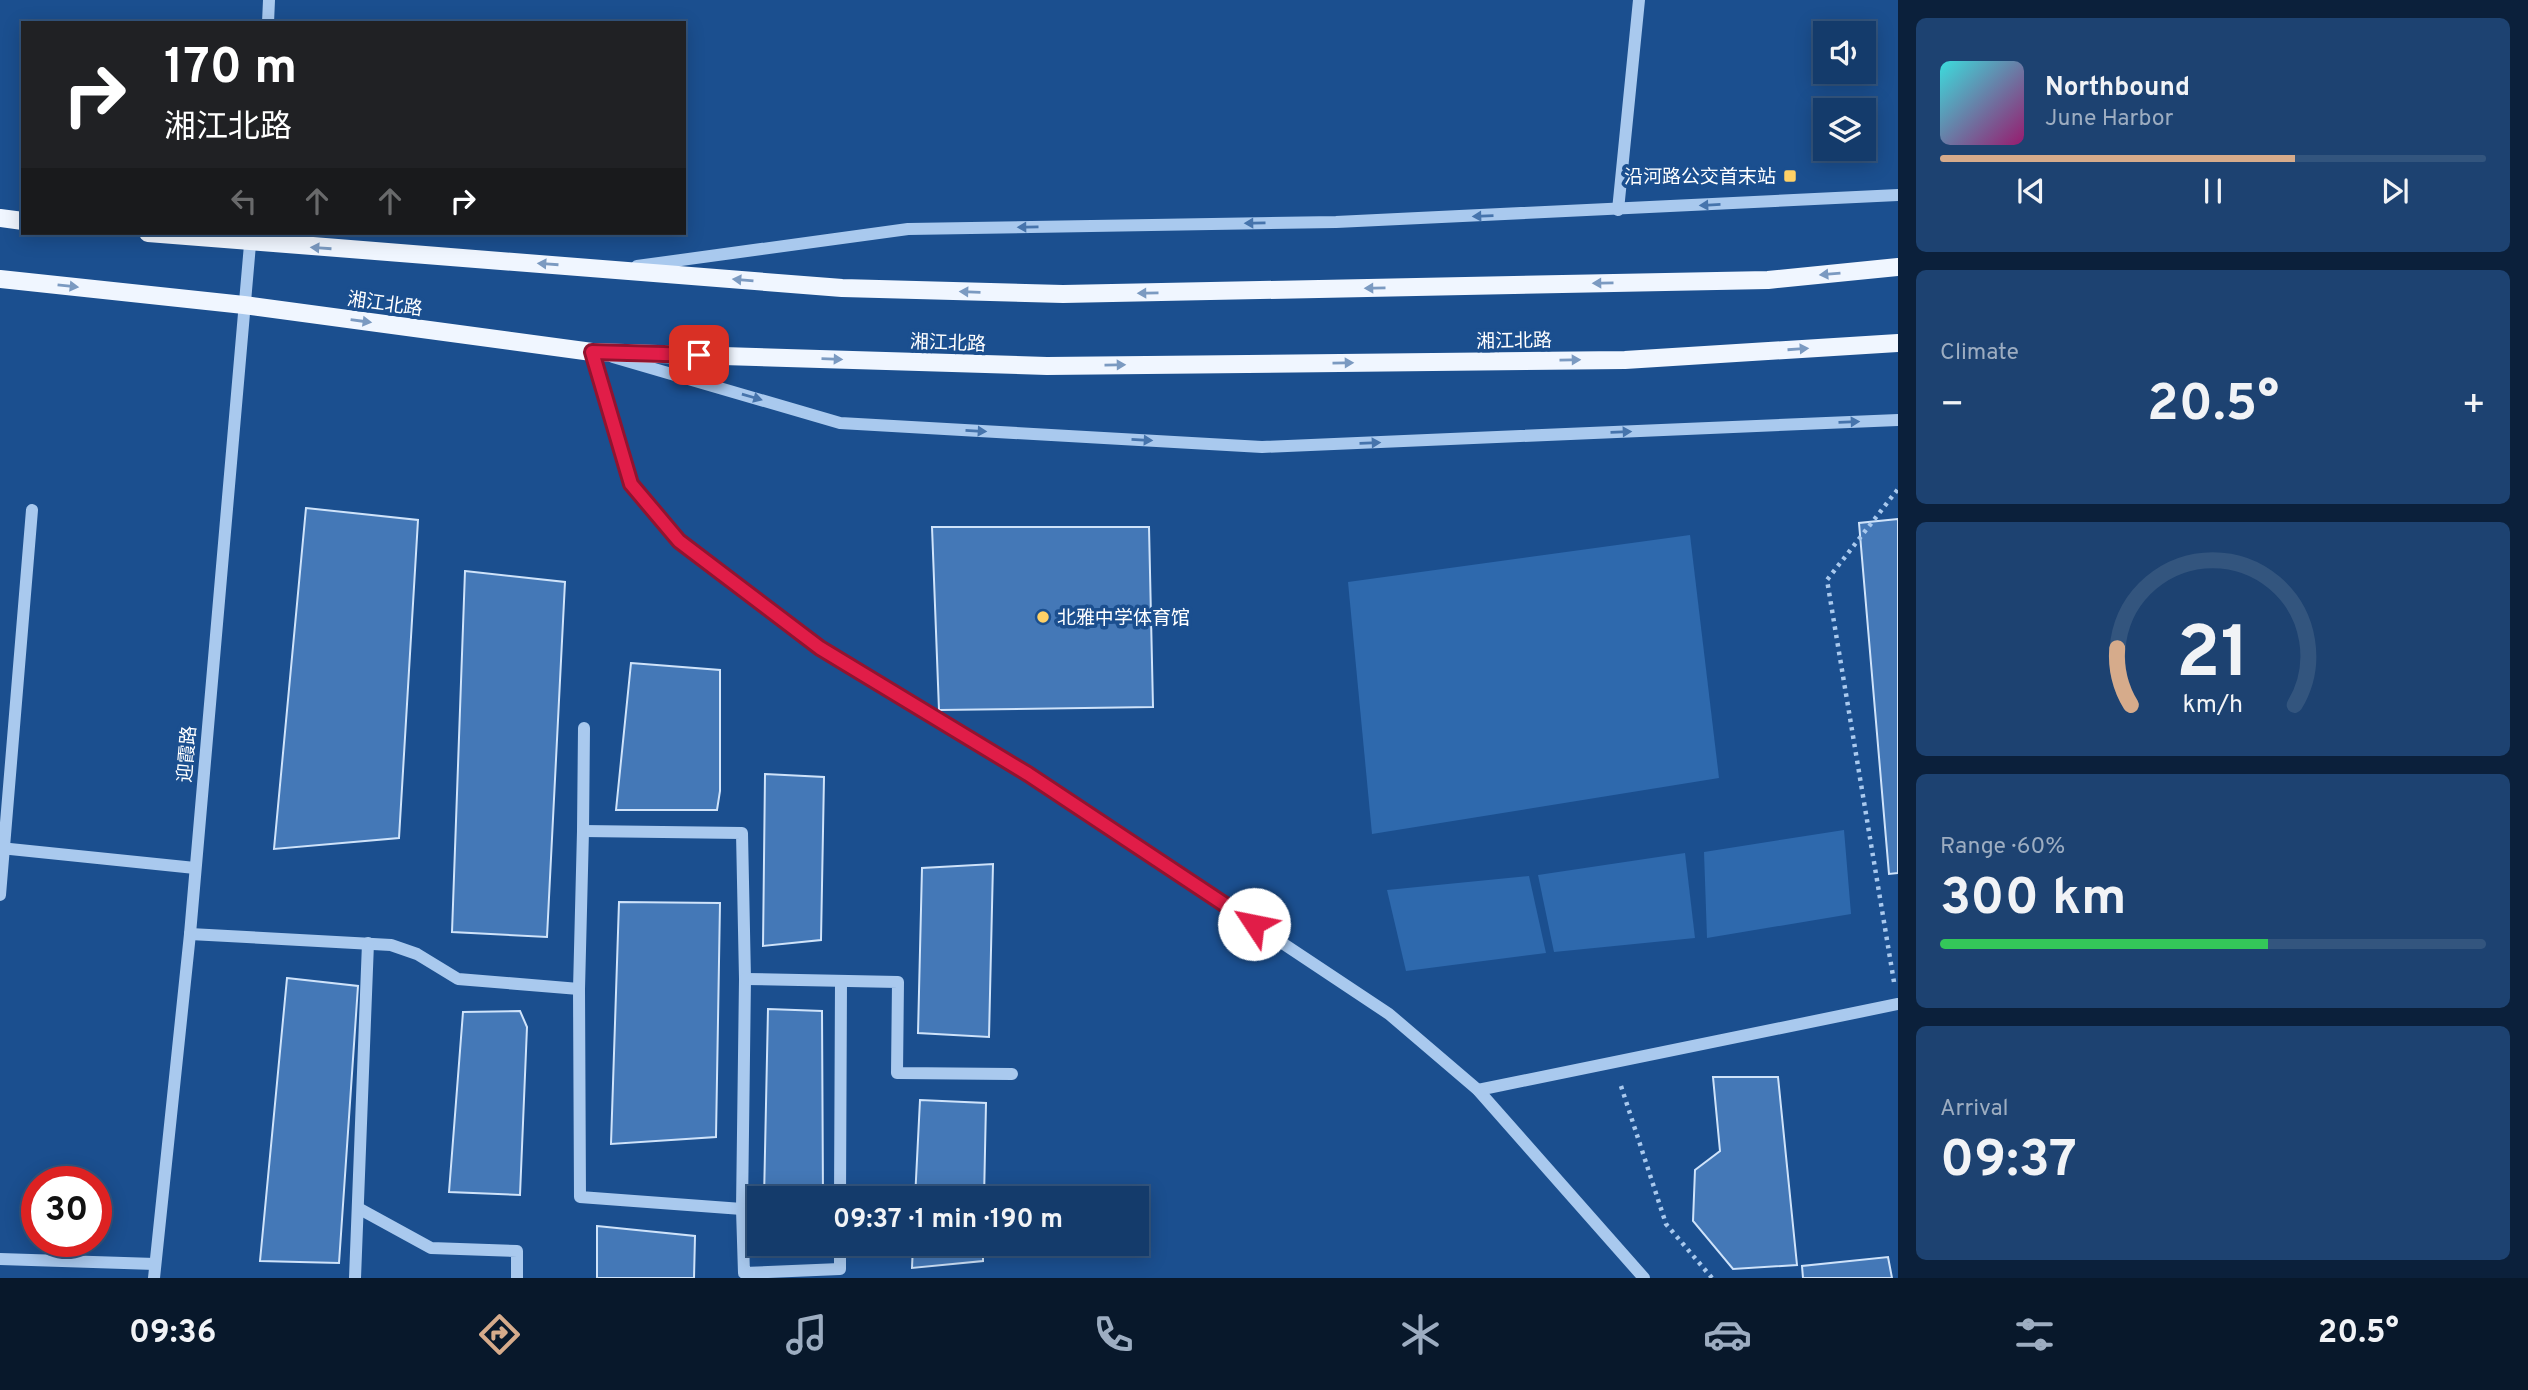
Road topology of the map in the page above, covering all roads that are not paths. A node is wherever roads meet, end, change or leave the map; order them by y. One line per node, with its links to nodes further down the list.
1 (269, 0): 3 (street)
2 (1639, 0): 5 (street)
3 (268, 21)
4 (1898, 195): 5 (street, one-way to 5)
5 (1618, 210): 11 (street, one-way to 11)
6 (0, 218): 7 (main road)
7 (21, 221)
8 (189, 235): 9 (main road)
9 (251, 238): 11 (main road, one-way to 9); 13 (street, 迎霞路)
10 (1898, 267): 11 (main road, one-way to 11)
11 (616, 269)
12 (0, 279): 13 (main road, 湘江北路, one-way to 13)
13 (244, 305): 15 (main road, 湘江北路, one-way to 15); 21 (street, 迎霞路)
14 (1898, 342): 15 (main road, 湘江北路, one-way to 14)
15 (592, 352): 16 (street, one-way to 16); 30 (street)
16 (1898, 420)
17 (32, 510): 20 (street)
18 (584, 728): 19 (street)
19 (583, 831): 25 (street); 27 (street)
20 (2, 849): 21 (street); 22 (street)
21 (195, 868): 23 (street, 迎霞路)
22 (0, 895)
23 (190, 934): 24 (street); 36 (street, 迎霞路)
24 (368, 943): 27 (street); 32 (street)
25 (745, 979): 26 (street); 33 (street)
26 (841, 982): 29 (street); 31 (street)
27 (579, 989): 33 (street)
28 (1898, 1004): 30 (street)
29 (1012, 1074)
30 (1478, 1090): 40 (street)
31 (840, 1186)
32 (358, 1208): 38 (street); 39 (street)
33 (741, 1209): 34 (street)
34 (840, 1256)
35 (0, 1259): 36 (street)
36 (155, 1264): 37 (street, 迎霞路)
37 (154, 1278)
38 (355, 1278)
39 (516, 1278)
40 (1644, 1278)

